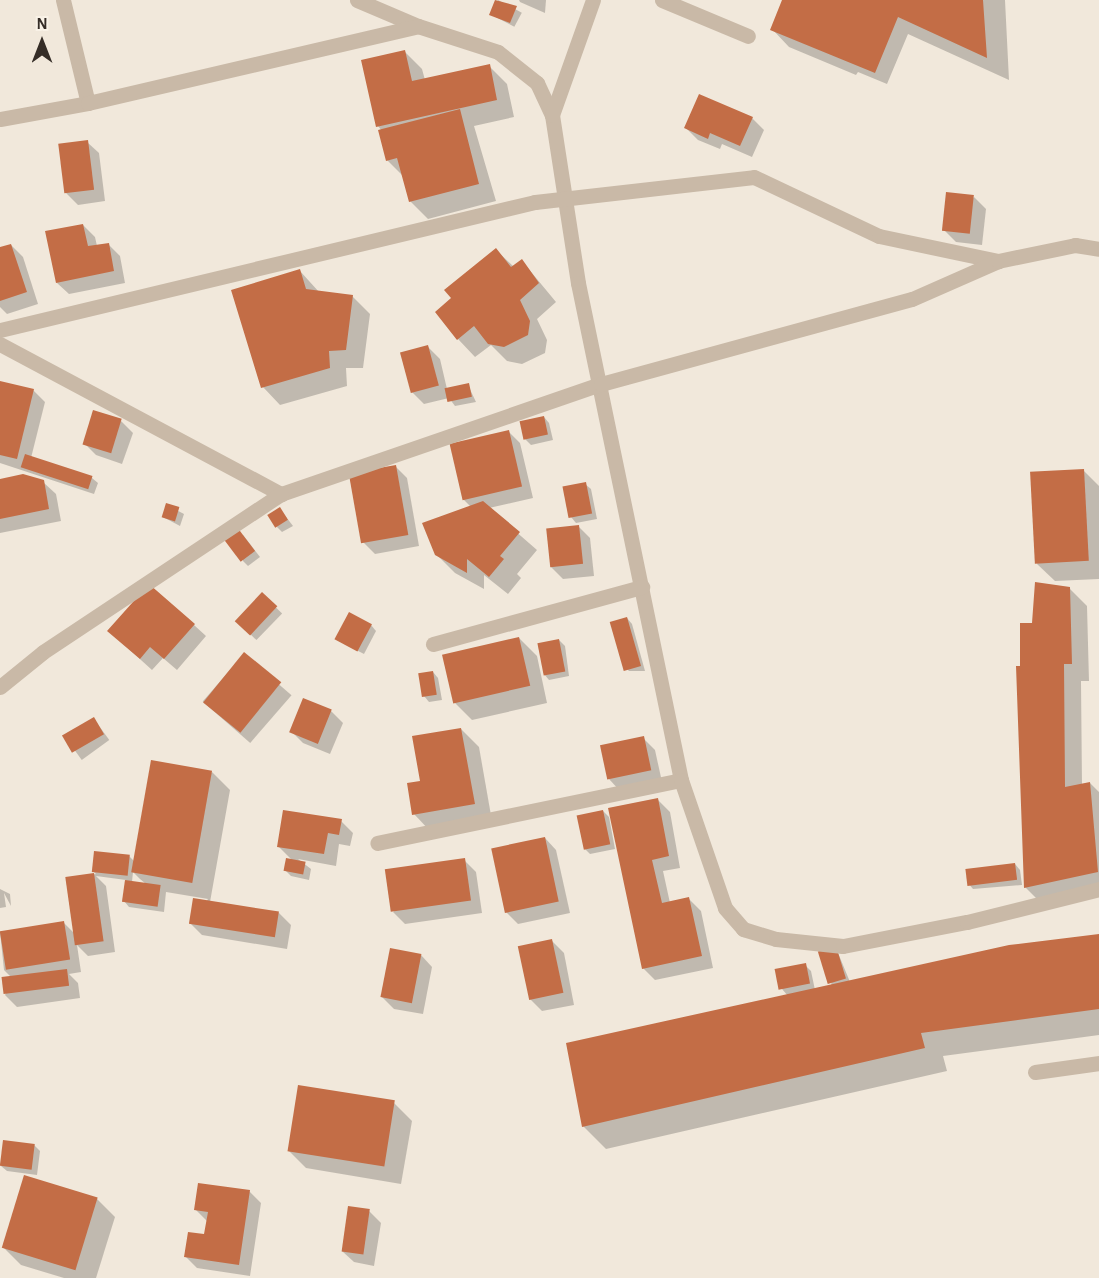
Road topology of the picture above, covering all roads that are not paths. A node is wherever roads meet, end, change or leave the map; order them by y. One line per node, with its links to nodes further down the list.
1 (63, 0): 7 (street)
2 (357, 0): 5 (street)
3 (593, 0): 8 (street)
4 (662, 0): 6 (street)
5 (418, 26): 7 (street); 8 (street)
6 (748, 36)
7 (88, 103): 9 (street)
8 (552, 115): 10 (street)
9 (0, 119)
10 (567, 197): 12 (street); 13 (street); 15 (street)
11 (1099, 249): 12 (street)
12 (998, 261): 15 (street)
13 (0, 330)
14 (0, 344): 16 (street)
15 (601, 384): 16 (street); 17 (street)
16 (281, 494): 19 (street)
17 (642, 587): 18 (street); 20 (street)
18 (433, 644)
19 (0, 687)
20 (681, 780): 21 (street); 22 (street)
21 (377, 843)
22 (1099, 889)
23 (1099, 1063): 24 (street)
24 (1035, 1072)

